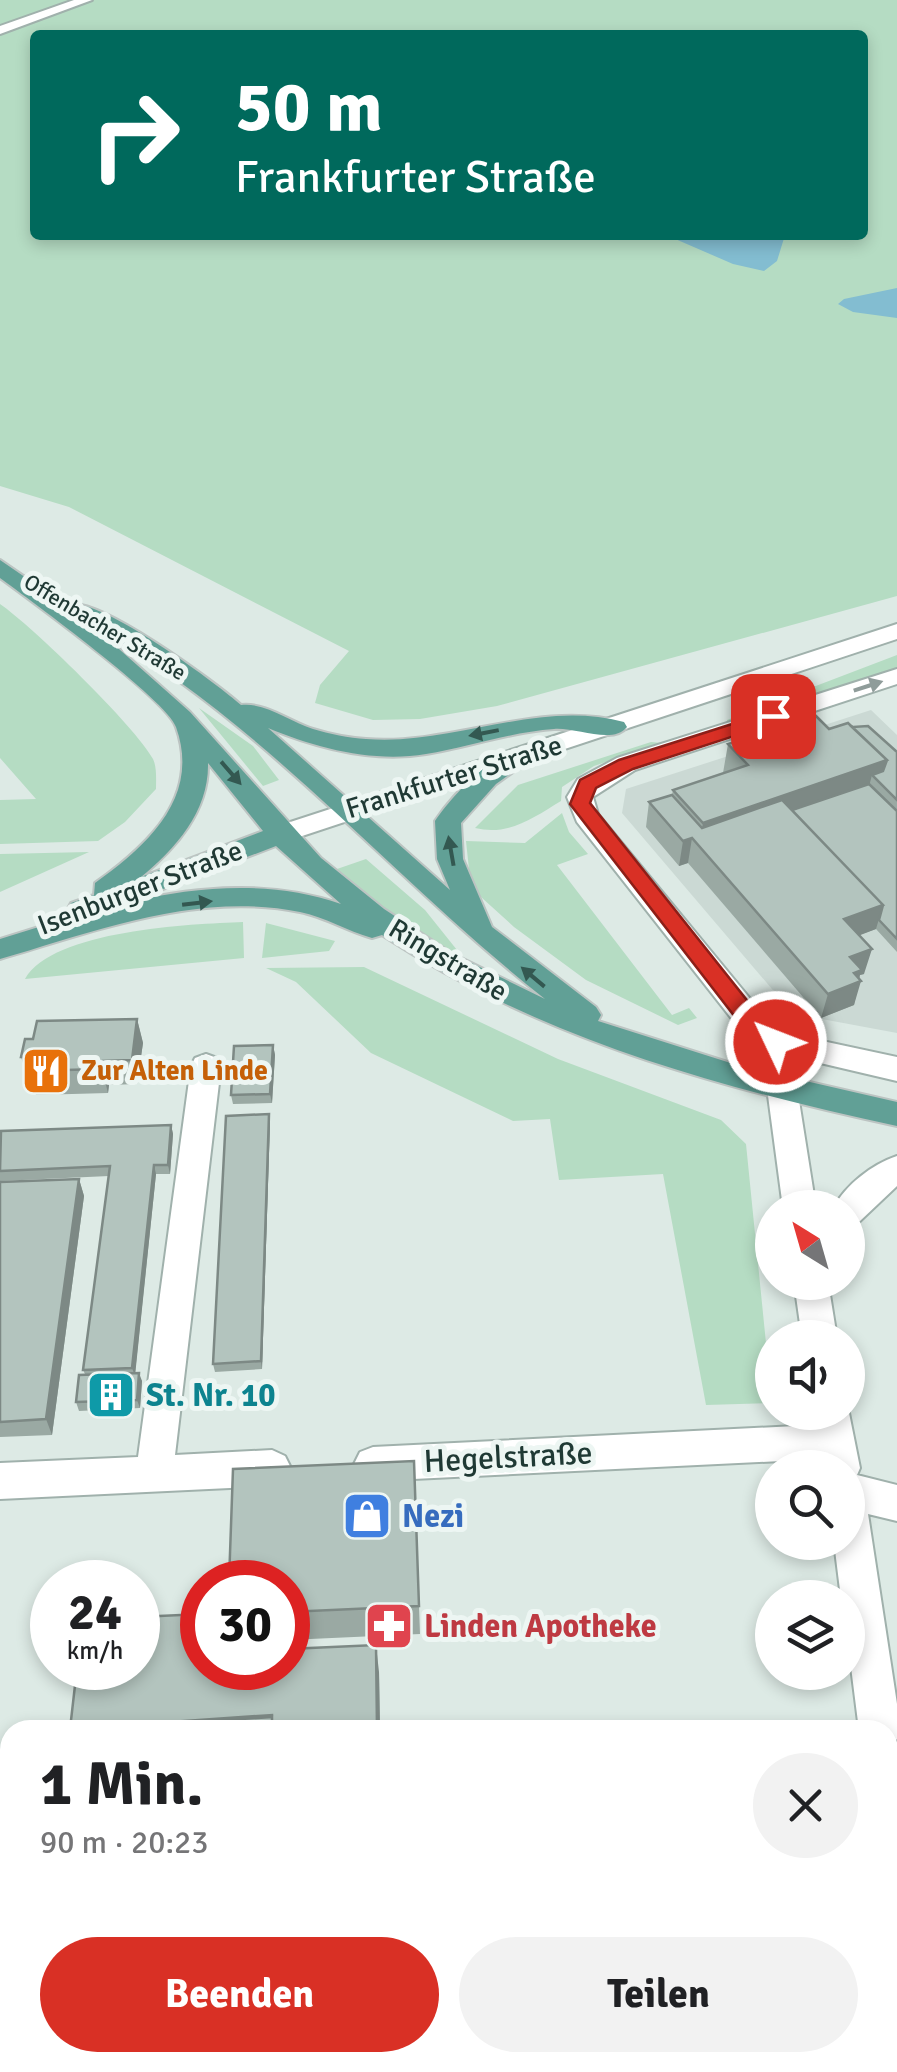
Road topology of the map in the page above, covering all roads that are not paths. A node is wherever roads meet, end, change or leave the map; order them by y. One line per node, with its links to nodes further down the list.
1 (86, 0): 2 (street)
2 (0, 30)
3 (0, 566): 6 (main road, Offenbacher Straße); 7 (main road, Offenbacher Straße)
4 (897, 632): 8 (street, Frankfurter Straße)
5 (897, 676): 9 (street, Frankfurter Straße, one-way to 5)
6 (217, 696): 8 (main road, one-way to 6); 11 (main road, Offenbacher Straße)
7 (180, 715): 12 (main road, Offenbacher Straße, one-way to 12); 13 (main road)
8 (621, 725): 9 (street, Frankfurter Straße); 10 (street, Frankfurter Straße)
9 (708, 738): 19 (street, Frankfurter Straße)
10 (521, 757): 11 (street, Frankfurter Straße); 14 (main road, one-way to 10)
11 (342, 811): 12 (street, Frankfurter Straße); 14 (main road, Ringstraße)
12 (280, 834): 13 (main road, Isenburger Straße); 16 (main road, Ringstraße)
13 (74, 912): 15 (main road, Isenburger Straße)
14 (488, 940): 17 (main road, Ringstraße, one-way to 14)
15 (0, 946): 16 (main road, one-way to 16)
16 (416, 947): 17 (main road, Ringstraße)
17 (641, 1046): 20 (main road, Ringstraße)
18 (206, 1066): 28 (street)
19 (897, 1069)
20 (782, 1088): 21 (main road, Ringstraße); 23 (street)
21 (897, 1114)
22 (897, 1169): 24 (street)
23 (797, 1190)
24 (865, 1193)
25 (836, 1440): 26 (street, Hegelstraße)
26 (340, 1465)
27 (303, 1467): 28 (street)
28 (154, 1474): 29 (street)
29 (0, 1481)
30 (865, 1495): 31 (street)
31 (897, 1503)
32 (856, 1560): 33 (street)
33 (879, 1720)

